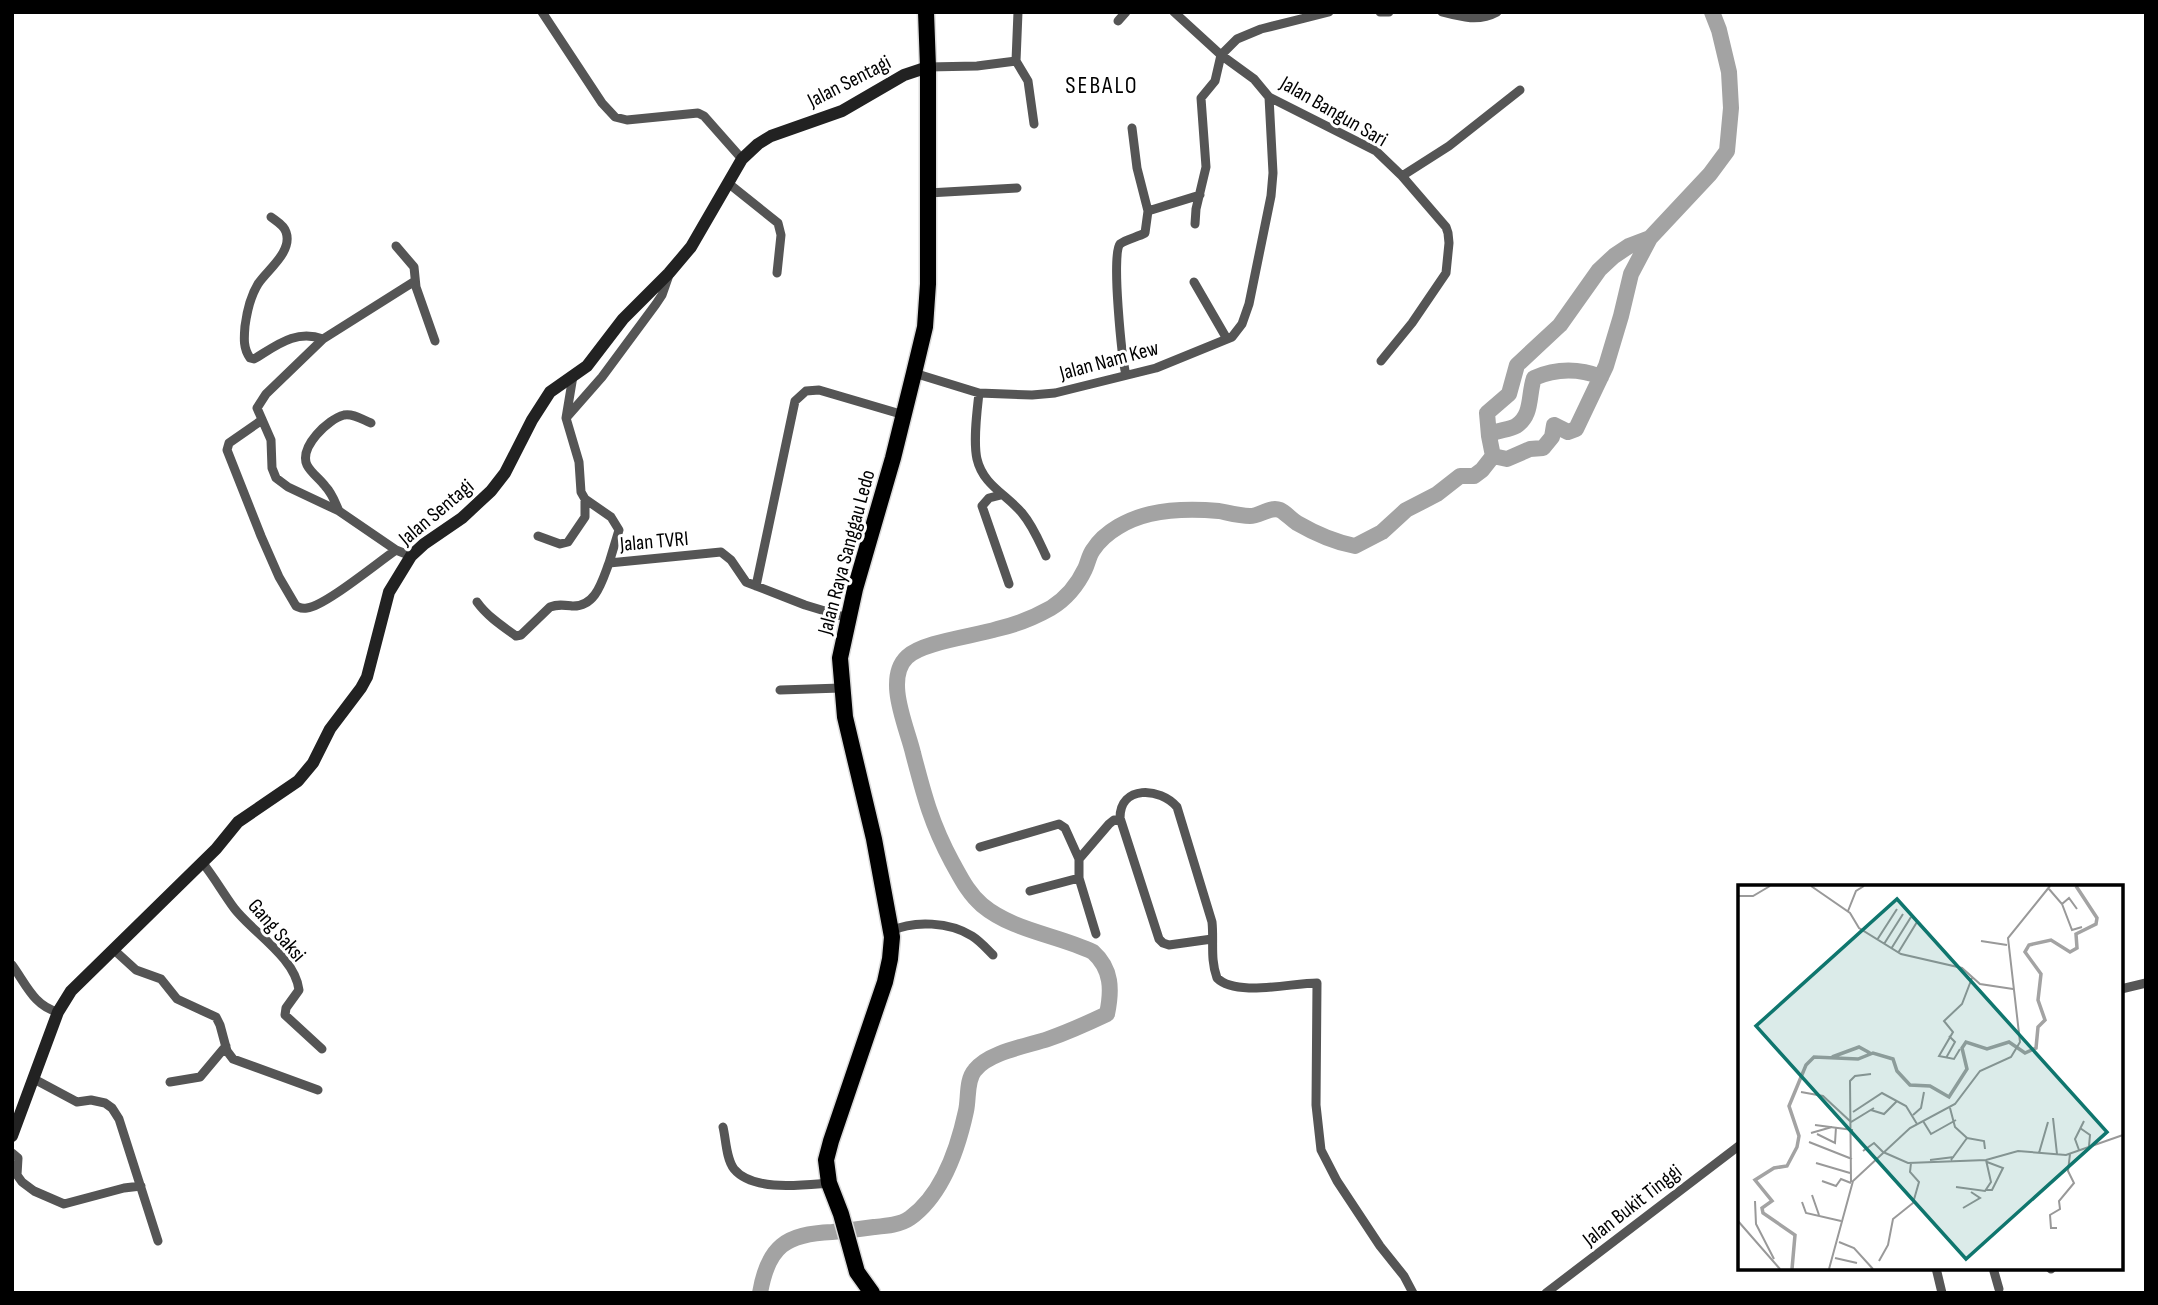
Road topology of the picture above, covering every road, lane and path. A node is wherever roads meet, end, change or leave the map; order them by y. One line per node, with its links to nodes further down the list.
1 (542, 12): 21 (street)
2 (926, 12): 15 (highway, Jalan Raya Sanggau Ledo)
3 (1018, 12): 13 (street)
4 (1126, 12): 11 (street)
5 (1329, 12): 12 (street)
6 (1380, 12): 7 (street)
7 (1389, 12)
8 (1442, 12): 9 (street)
9 (1497, 12)
10 (1178, 13): 12 (street, Jalan Bangun Sari)
11 (1118, 21)
12 (1221, 55): 14 (street, Jalan Bangun Sari); 16 (street)
13 (1016, 61): 15 (street); 19 (street)
14 (1236, 65): 16 (street); 18 (street, Jalan Bangun Sari)
15 (928, 67): 21 (main road, Jalan Sentagi); 25 (highway, Jalan Raya Sanggau Ledo)
16 (1217, 70): 26 (street)
17 (1520, 90): 22 (street)
18 (1269, 97): 22 (street, Jalan Bangun Sari); 36 (street)
19 (1034, 124)
20 (1132, 128): 27 (street)
21 (742, 159): 23 (main road, Jalan Sentagi)
22 (1402, 176): 38 (street, Jalan Bangun Sari)
23 (728, 183): 31 (main road, Jalan Sentagi); 32 (street)
24 (1017, 188): 25 (street)
25 (928, 192): 39 (highway, Jalan Raya Sanggau Ledo)
26 (1200, 195): 27 (street); 29 (street)
27 (1148, 211): 40 (street)
28 (271, 217): 35 (street)
29 (1195, 224)
30 (396, 246): 33 (street)
31 (669, 273): 41 (main road, Jalan Sentagi); 44 (street)
32 (777, 273)
33 (415, 281): 35 (street); 37 (street)
34 (1194, 282): 36 (street)
35 (323, 339): 45 (street)
36 (1227, 339): 40 (street, Jalan Nam Kew)
37 (435, 341)
38 (1381, 361)
39 (915, 373): 42 (street, Jalan Nam Kew); 43 (highway, Jalan Raya Sanggau Ledo)
40 (1126, 375): 42 (street, Jalan Nam Kew)
41 (573, 376): 44 (street); 52 (main road, Jalan Sentagi)
42 (979, 393): 47 (street)
43 (904, 415): 56 (street); 58 (highway, Jalan Raya Sanggau Ledo)
44 (566, 418): 48 (street)
45 (262, 420): 49 (street); 51 (street)
46 (371, 423): 49 (street)
47 (1001, 495): 53 (street); 55 (street)
48 (585, 499): 50 (street); 54 (street, Jalan TVRI)
49 (339, 510): 51 (street)
50 (538, 536)
51 (396, 550): 52 (street)
52 (411, 556): 64 (main road, Jalan Sentagi)
53 (1046, 556)
54 (609, 563): 56 (street, Jalan TVRI); 57 (street)
55 (1009, 584)
56 (756, 586): 58 (street, Jalan TVRI)
57 (477, 602)
58 (848, 618): 59 (highway, Jalan Raya Sanggau Ledo)
59 (841, 688): 60 (street); 67 (highway, Jalan Raya Sanggau Ledo)
60 (780, 690)
61 (1121, 821): 63 (street); 69 (street); 69 (street)
62 (980, 847): 63 (street)
63 (1079, 859): 65 (street)
64 (202, 862): 70 (main road, Jalan Sentagi); 77 (street, Gang Saksi)
65 (1079, 878): 66 (street); 68 (street)
66 (1030, 891)
67 (891, 931): 71 (street); 85 (highway, Jalan Raya Sanggau Ledo)
68 (1096, 934)
69 (1212, 939): 92 (street)
70 (113, 949): 75 (main road, Jalan Sentagi); 76 (street)
71 (993, 955)
72 (12, 965): 75 (street)
73 (2146, 983): 74 (street)
74 (2123, 989)
75 (58, 1012): 78 (main road, Jalan Sentagi)
76 (226, 1046): 79 (street); 80 (street)
77 (323, 1049)
78 (34, 1079): 82 (main road, Jalan Sentagi); 86 (street)
79 (170, 1082)
80 (318, 1090)
81 (723, 1127): 85 (street)
82 (12, 1136)
83 (1738, 1146): 93 (street, Jalan Bukit Tinggi)
84 (12, 1153): 86 (street)
85 (829, 1183): 91 (highway, Jalan Raya Sanggau Ledo)
86 (141, 1186): 87 (street)
87 (158, 1241)
88 (1936, 1270): 94 (street)
89 (1994, 1270): 90 (street)
90 (1999, 1289)
91 (872, 1293)
92 (1413, 1293)
93 (1546, 1293)
94 (1942, 1293)

